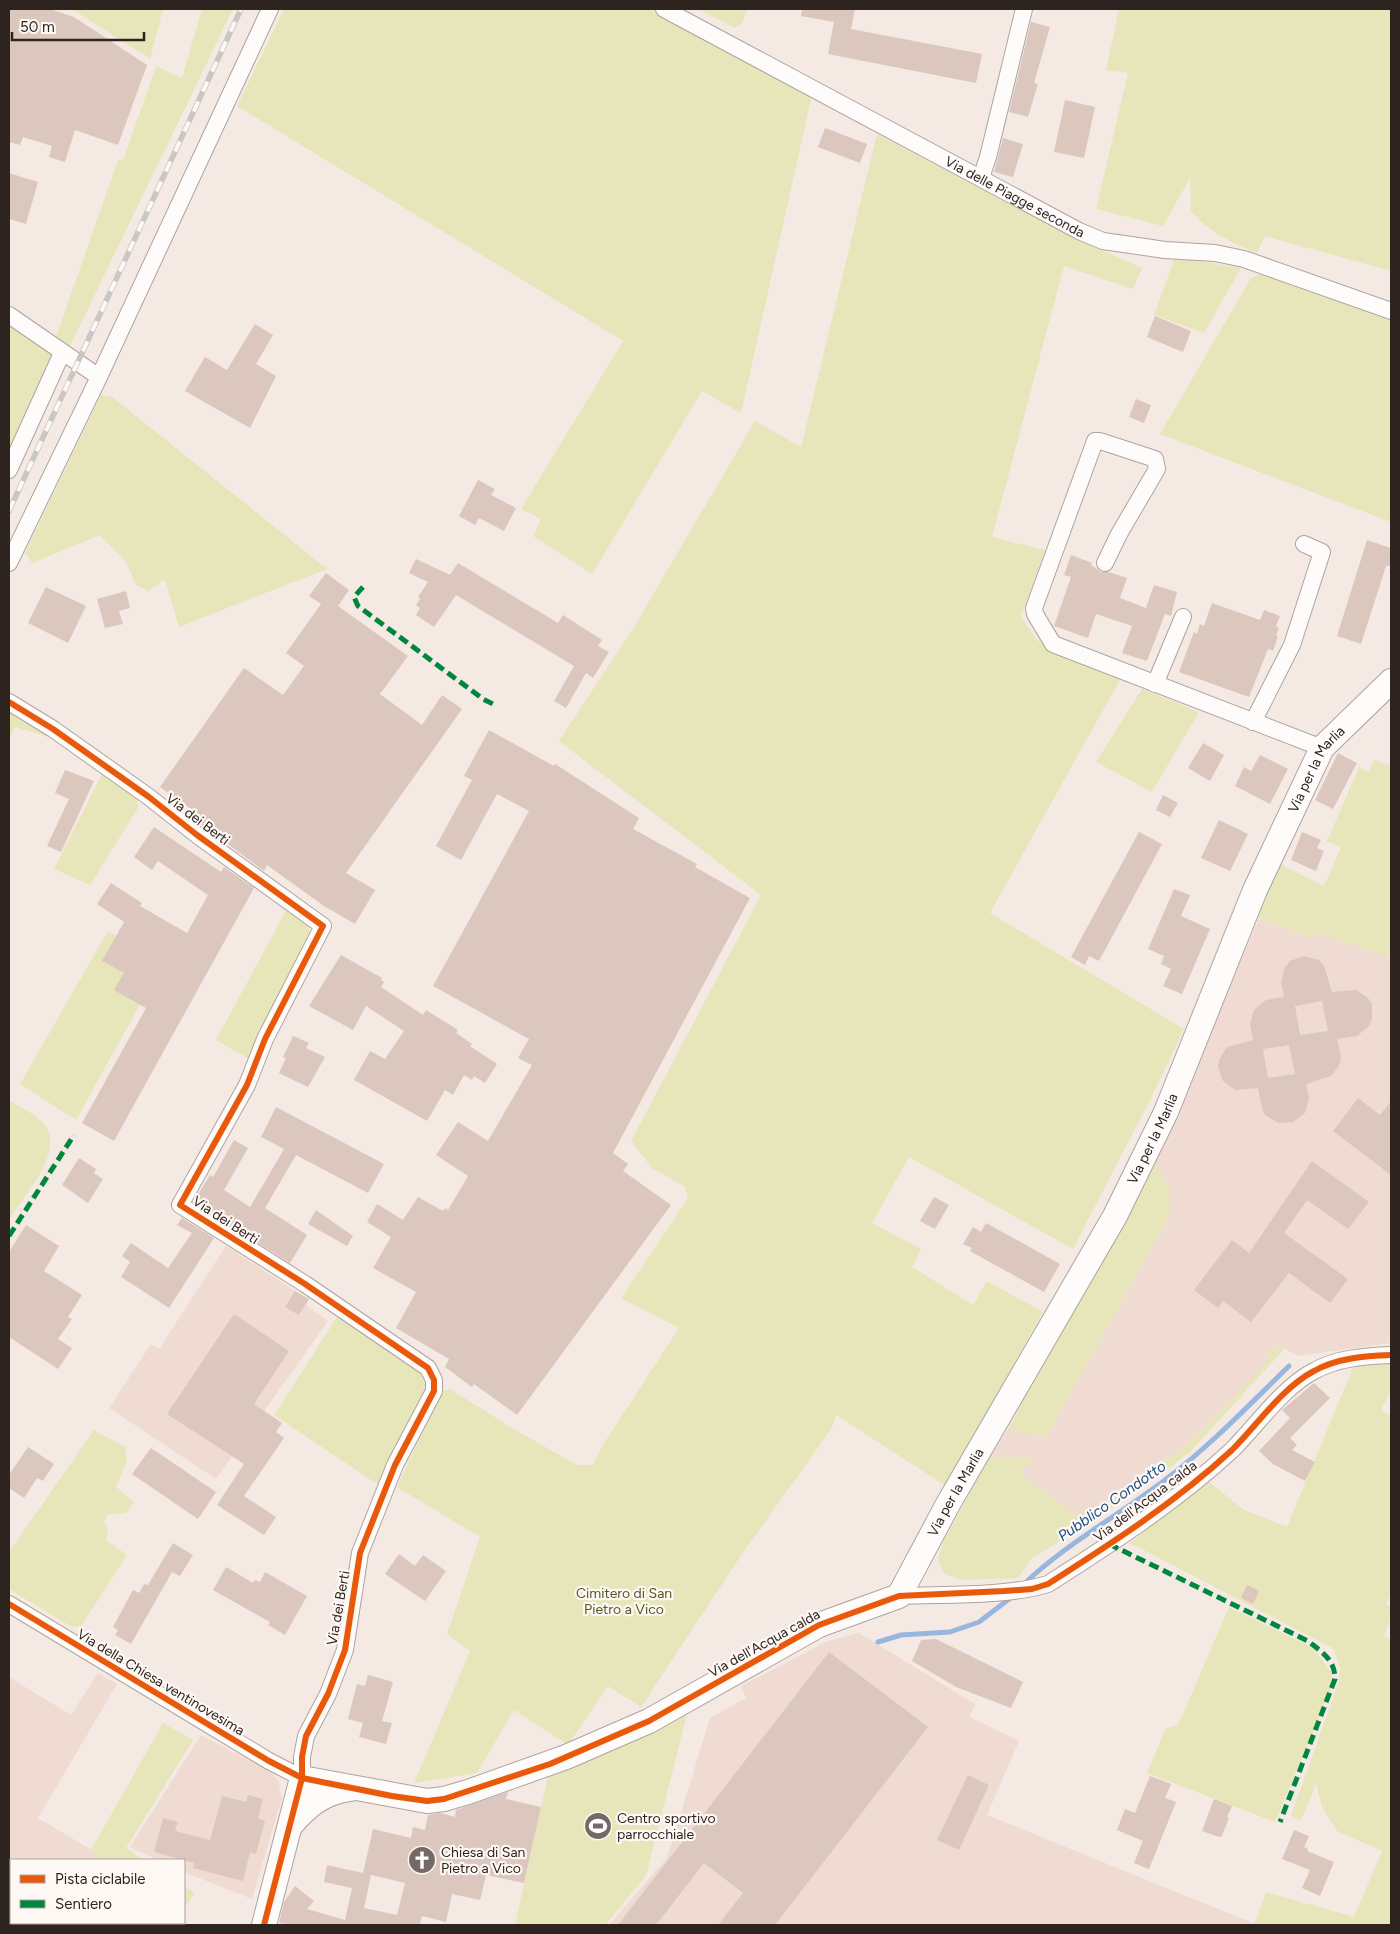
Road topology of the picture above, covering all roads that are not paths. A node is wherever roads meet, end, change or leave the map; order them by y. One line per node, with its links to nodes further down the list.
1 (270, 9): 8 (street)
2 (664, 9): 4 (street, Via delle Piagge seconda)
3 (1024, 9): 4 (street)
4 (981, 178): 5 (street, Via delle Piagge seconda)
5 (1391, 311)
6 (9, 315): 7 (street)
7 (62, 353): 8 (street); 9 (street)
8 (99, 377): 11 (street)
9 (9, 470)
10 (1304, 544): 17 (street)
11 (9, 563)
12 (1105, 563): 15 (street)
13 (1183, 617): 15 (street)
14 (1391, 681): 18 (street, Via per la Marlia)
15 (1155, 684): 17 (street)
16 (9, 702): 22 (street, Via dei Berti)
17 (1253, 722): 18 (street)
18 (1322, 748): 20 (street, Via per la Marlia)
19 (1391, 1355): 20 (street, Via dell'Acqua calda)
20 (899, 1596): 23 (street, Via dell'Acqua calda)
21 (9, 1604): 22 (street, Via della Chiesa ventinovesima)
22 (302, 1778): 23 (street, Via dell'Acqua calda); 24 (street, Via dell'Acqua calda)
23 (354, 1789): 24 (street, Via dell'Acqua calda)
24 (290, 1827): 25 (street, Via dell'Acqua calda)
25 (264, 1925)

